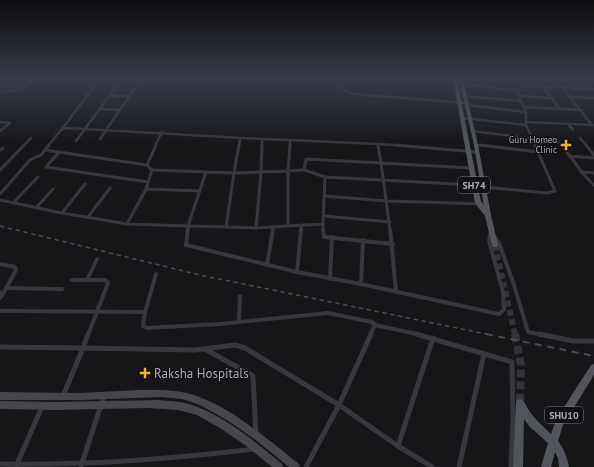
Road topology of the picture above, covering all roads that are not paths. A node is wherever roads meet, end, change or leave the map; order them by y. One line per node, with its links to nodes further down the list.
1 (83, 101): 23 (street)
2 (106, 101): 12 (street)
3 (126, 101): 14 (street)
4 (443, 101): 9 (street)
5 (465, 101): 10 (main road, SH74)
6 (521, 101): 11 (street)
7 (554, 101): 13 (street)
8 (574, 101): 15 (street)
9 (459, 102): 10 (street); 17 (main road, SH74)
10 (465, 104): 16 (street); 18 (main road, SH74)
11 (523, 107): 13 (street); 16 (street)
12 (100, 109): 14 (street); 24 (street)
13 (560, 109): 15 (street)
14 (120, 110): 25 (street)
15 (581, 110): 22 (street)
16 (525, 112): 20 (street)
17 (463, 118): 18 (street); 42 (main road, SH74)
18 (469, 119): 20 (street); 28 (main road, SH74)
19 (0, 122): 27 (street)
20 (526, 123): 21 (street); 32 (street)
21 (568, 124): 22 (street); 26 (street)
22 (593, 125)
23 (62, 129): 24 (street); 40 (street)
24 (85, 129): 25 (street); 37 (street)
25 (106, 130): 29 (street); 34 (street)
26 (573, 130)
27 (0, 131)
28 (472, 131): 32 (street); 39 (main road, SH74)
29 (162, 132): 31 (street); 47 (street)
30 (31, 138): 49 (street)
31 (240, 138): 35 (street); 54 (street)
32 (531, 138): 43 (street); 44 (street)
33 (580, 138): 45 (street)
34 (100, 139)
35 (262, 139): 36 (street); 55 (street)
36 (290, 140): 38 (street); 52 (street)
37 (76, 141)
38 (378, 144): 42 (street); 46 (street)
39 (476, 145): 42 (main road, SH74); 43 (street)
40 (45, 150): 41 (street); 70 (street)
41 (59, 152): 47 (street); 61 (street)
42 (473, 152): 48 (main road, SH74); 65 (main road, SH74)
43 (538, 152): 65 (street)
44 (569, 156): 45 (street); 56 (street)
45 (594, 156)
46 (381, 163): 48 (street); 51 (street); 60 (street)
47 (147, 164): 50 (street)
48 (471, 168): 63 (main road, SH74)
49 (0, 170)
50 (152, 170): 53 (street); 61 (street)
51 (304, 170): 52 (street); 59 (street)
52 (288, 171): 55 (street); 86 (street)
53 (206, 172): 54 (street); 69 (street)
54 (234, 172): 55 (street); 89 (street)
55 (261, 172): 90 (street)
56 (581, 172): 57 (street); 64 (street)
57 (594, 172)
58 (38, 177): 74 (street)
59 (325, 177): 60 (street); 71 (street)
60 (384, 181): 63 (street); 73 (street)
61 (148, 182): 68 (street)
62 (84, 184): 78 (street)
63 (474, 185): 75 (main road, SH74)
64 (594, 185)
65 (484, 187): 76 (main road, SH74)
66 (110, 188): 81 (street)
67 (53, 189): 77 (street)
68 (146, 189): 69 (street); 83 (street)
69 (200, 191): 87 (street)
70 (0, 194)
71 (324, 196): 73 (street); 80 (street)
72 (0, 200): 74 (street)
73 (387, 201): 75 (street); 82 (street)
74 (13, 203): 77 (street)
75 (478, 204): 76 (street); 79 (main road, SH74)
76 (487, 204): 79 (main road, SH74)
77 (36, 208): 78 (street)
78 (62, 213): 81 (street)
79 (488, 215): 91 (main road, SH74)
80 (324, 216): 82 (street); 84 (street)
81 (88, 217): 83 (street)
82 (390, 222): 94 (street)
83 (128, 224): 87 (street)
84 (323, 224): 85 (street); 92 (street)
85 (301, 225): 86 (street); 99 (street)
86 (288, 226): 88 (street)
87 (188, 227): 89 (street); 98 (street)
88 (273, 227): 90 (street); 98 (street)
89 (226, 228): 90 (street)
90 (256, 228)
91 (491, 231): 95 (main road, SH74); 107 (street); 117 (street)
92 (332, 237): 93 (street); 101 (street)
93 (363, 240): 94 (street); 104 (street)
94 (393, 244): 107 (street)
95 (494, 245)
96 (97, 259): 103 (street)
97 (0, 264): 105 (street)
98 (267, 265): 99 (street)
99 (297, 272): 101 (street)
100 (156, 274): 113 (street)
101 (330, 279): 104 (street)
102 (72, 280): 103 (street)
103 (87, 280): 112 (street)
104 (361, 284): 107 (street)
105 (6, 288): 106 (street); 108 (street)
106 (62, 289)
107 (396, 291)
108 (2, 293): 110 (street)
109 (240, 296): 114 (street)
110 (0, 298)
111 (0, 310): 112 (street)
112 (96, 312): 113 (street); 119 (street)
113 (145, 312): 114 (street)
114 (239, 322): 115 (street)
115 (375, 325): 116 (street); 128 (street)
116 (433, 338): 121 (street); 131 (street)
117 (594, 341)
118 (0, 346): 119 (street)
119 (83, 348): 120 (street); 125 (street)
120 (205, 349): 128 (street); 130 (street)
121 (484, 354): 140 (street); 141 (street)
122 (594, 368): 143 (main road, SHU10)
123 (0, 396): 125 (main road)
124 (104, 396): 125 (main road); 127 (street); 130 (main road)
125 (63, 397)
126 (0, 405): 129 (main road)
127 (101, 405): 129 (main road); 132 (main road); 135 (street)
128 (339, 405): 131 (street); 138 (street)
129 (42, 407): 134 (street)
130 (256, 436): 137 (main road)
131 (398, 446): 139 (street)
132 (258, 449): 135 (street); 136 (main road)
133 (0, 464): 134 (street)
134 (16, 466): 135 (street)
135 (81, 466)
136 (279, 467)
137 (296, 467)
138 (306, 467)
139 (432, 467)
140 (459, 467)
141 (512, 467)
142 (518, 467): 144 (main road)
143 (546, 467)
144 (564, 467)

